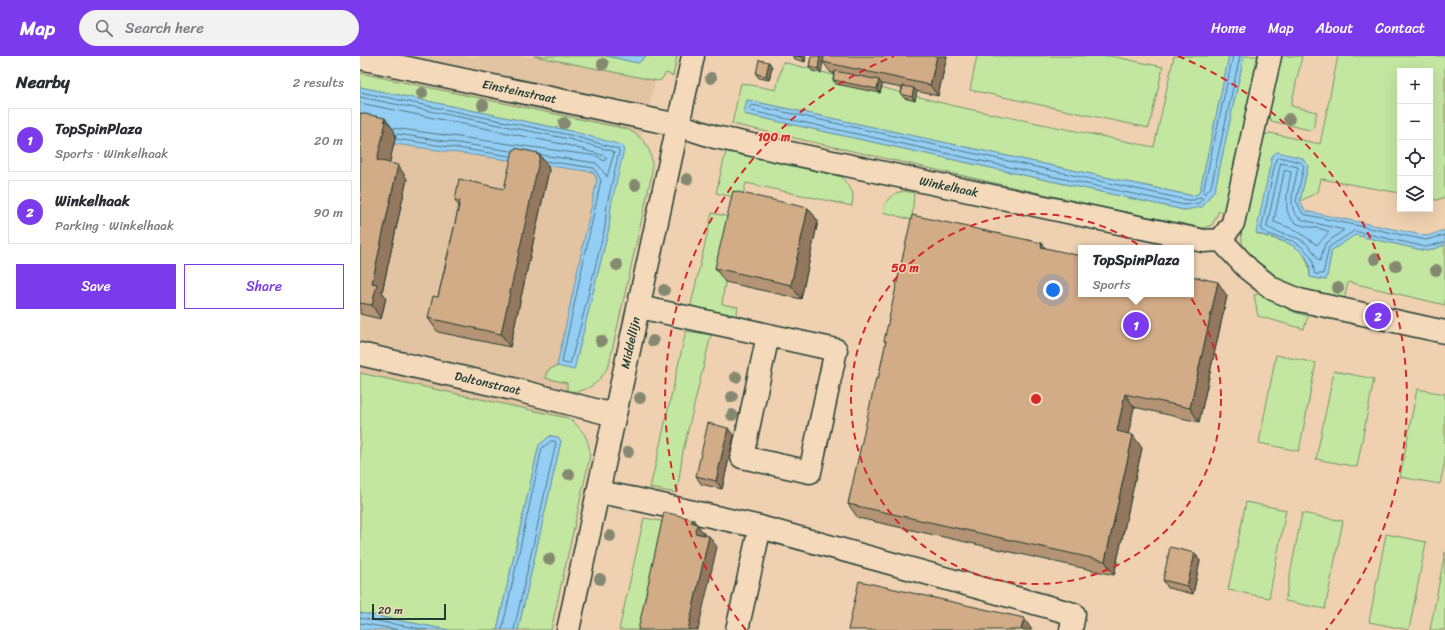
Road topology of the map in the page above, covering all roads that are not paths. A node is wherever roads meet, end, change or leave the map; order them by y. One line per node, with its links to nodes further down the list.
1 (693, 56): 4 (street, Middellijn)
2 (1270, 56): 5 (street)
3 (360, 58): 4 (street, Einsteinstraat)
4 (678, 125): 5 (street, Winkelhaak); 6 (street, Middellijn)
5 (1221, 240): 7 (street)
6 (639, 307): 8 (street); 10 (street, Middellijn)
7 (1445, 332)
8 (768, 335): 8 (street)
9 (360, 354): 10 (street, Daltonstraat)
10 (614, 415): 11 (street, Middellijn)
11 (599, 492): 12 (street); 13 (street, Middellijn)
12 (760, 527): 14 (street); 15 (street)
13 (568, 630)
14 (737, 630)
15 (1071, 630)

